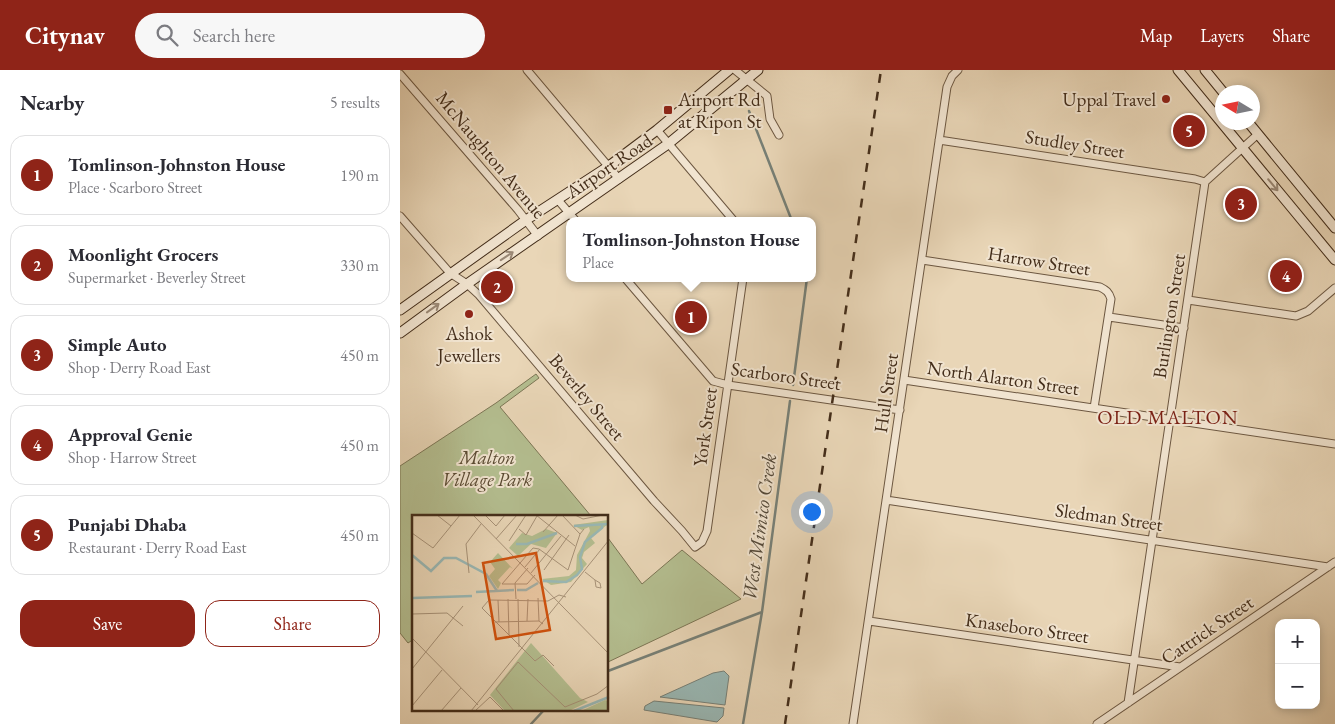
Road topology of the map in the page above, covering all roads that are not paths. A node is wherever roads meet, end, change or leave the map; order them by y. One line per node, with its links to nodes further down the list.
1 (526, 70): 18 (street)
2 (729, 70): 11 (main road, Airport Road)
3 (735, 70): 9 (street)
4 (758, 70): 9 (main road, Airport Road)
5 (958, 70): 15 (street, Hull Street)
6 (1178, 70): 17 (main road)
7 (1205, 70): 10 (main road)
8 (400, 74): 26 (street, McNaughton Avenue)
9 (747, 79): 14 (street); 16 (main road, Airport Road)
10 (1217, 85)
11 (657, 130): 16 (street); 18 (main road, Airport Road)
12 (1255, 130): 13 (main road)
13 (1258, 134): 17 (street); 27 (main road)
14 (779, 135)
15 (939, 140): 20 (street, Studley Street); 29 (street, Hull Street)
16 (668, 144): 19 (main road, Airport Road); 25 (street)
17 (1242, 149): 20 (street); 30 (main road, one-way to 30)
18 (609, 166): 19 (street); 21 (main road, Airport Road)
19 (619, 179): 22 (main road, Airport Road)
20 (1205, 182): 36 (street, Burlington Street)
21 (558, 200): 22 (street); 26 (main road, Airport Road)
22 (569, 212): 24 (street); 28 (main road, Airport Road)
23 (400, 216): 31 (street, Beverley Street)
24 (573, 217)
25 (731, 217)
26 (526, 220): 28 (street, McNaughton Avenue); 31 (main road, Airport Road)
27 (1335, 228)
28 (538, 236): 34 (main road, Airport Road, one-way to 28)
29 (922, 260): 38 (street, Harrow Street); 41 (street, Hull Street)
30 (1335, 260)
31 (450, 273): 34 (street, Beverley Street); 37 (main road, Airport Road)
32 (628, 282): 42 (street, Scarboro Street)
33 (742, 282): 42 (street, York Street)
34 (467, 284): 40 (main road, Airport Road, one-way to 34); 49 (street, Beverley Street)
35 (1335, 288): 36 (street)
36 (1188, 300): 39 (street, Burlington Street)
37 (400, 310)
38 (1109, 317): 39 (street); 43 (street)
39 (1184, 328): 45 (street, Burlington Street)
40 (400, 333)
41 (904, 380): 43 (street, North Alarton Street); 44 (street, Hull Street)
42 (728, 385): 44 (street, Scarboro Street); 49 (street, York Street)
43 (1094, 408): 45 (street, North Alarton Street)
44 (900, 410): 47 (street, Hull Street)
45 (1170, 420): 46 (street, North Alarton Street); 48 (street, Burlington Street)
46 (1335, 444)
47 (886, 500): 48 (street, Sledman Street); 52 (street, Hull Street)
48 (1153, 540): 51 (street, Sledman Street); 53 (street, Burlington Street)
49 (695, 547)
50 (1335, 562): 51 (street, Cattrick Street)
51 (1328, 566): 54 (street, Cattrick Street)
52 (869, 621): 53 (street, Knaseboro Street); 56 (street, Hull Street)
53 (1134, 660): 54 (street, Knaseboro Street); 55 (street, Burlington Street)
54 (1180, 667): 55 (street, Cattrick Street)
55 (1128, 703): 57 (street, Cattrick Street)
56 (853, 724)
57 (1097, 724)

